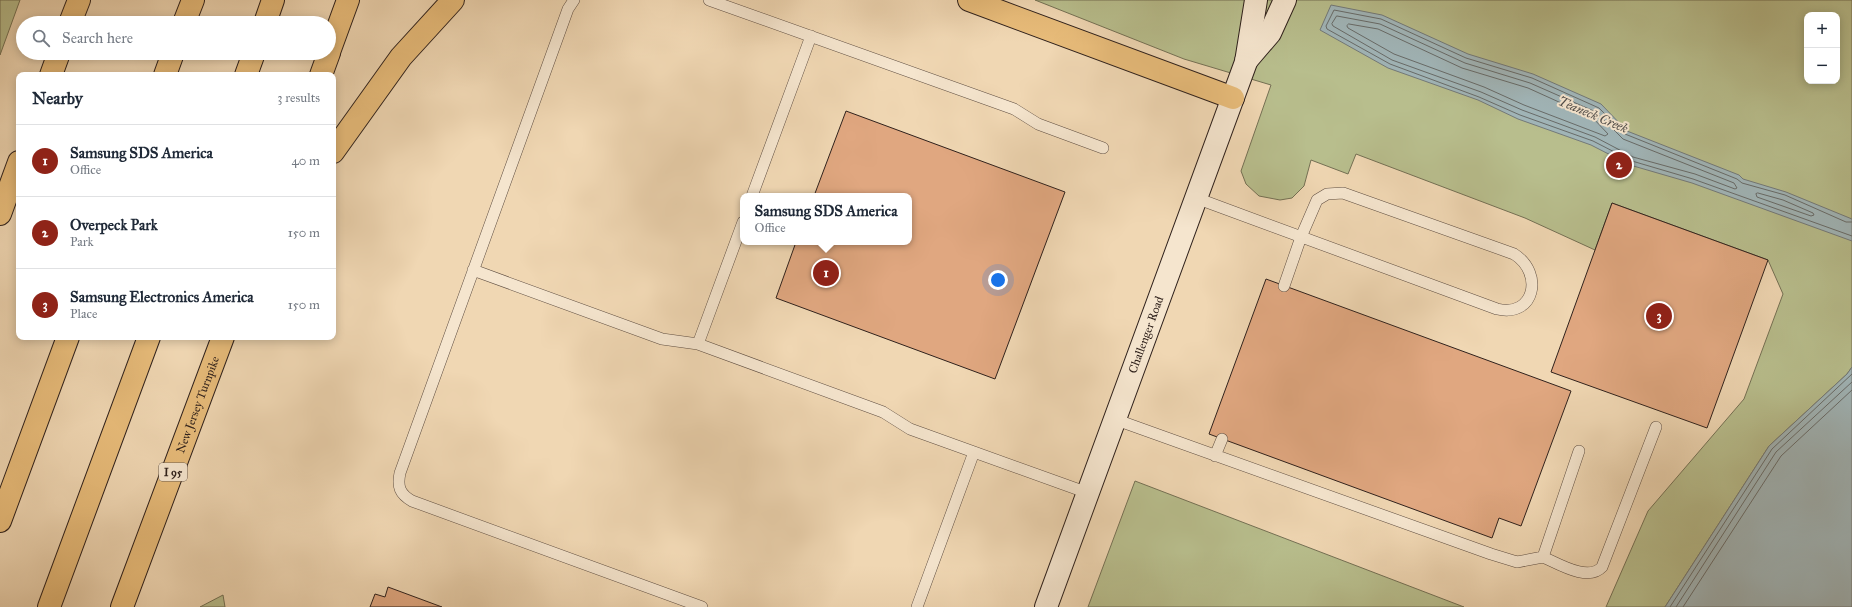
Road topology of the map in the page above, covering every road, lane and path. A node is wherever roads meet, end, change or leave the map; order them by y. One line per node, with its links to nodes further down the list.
1 (79, 0): 11 (highway)
2 (193, 0): 12 (highway)
3 (274, 0): 13 (highway)
4 (348, 0): 14 (highway)
5 (453, 0): 26 (highway)
6 (574, 0): 34 (lane)
7 (709, 0): 15 (lane)
8 (969, 0): 25 (highway)
9 (1256, 0): 20 (main road, Challenger Road)
10 (1285, 0): 20 (main road, Challenger Road)
11 (73, 16)
12 (187, 16)
13 (268, 16)
14 (336, 33)
15 (811, 36): 27 (lane); 29 (lane)
16 (56, 60): 21 (highway)
17 (170, 60): 22 (highway)
18 (251, 60): 23 (highway)
19 (326, 60): 24 (highway)
20 (1246, 62): 25 (main road, Challenger Road)
21 (52, 72)
22 (166, 72)
23 (247, 72)
24 (322, 72)
25 (1232, 98): 30 (main road, Challenger Road)
26 (336, 148)
27 (1103, 148)
28 (16, 170): 31 (highway)
29 (753, 193)
30 (1196, 198): 33 (lane); 40 (main road, Challenger Road)
31 (0, 214)
32 (740, 230): 39 (lane)
33 (1301, 237): 33 (lane); 35 (lane)
34 (473, 270): 39 (lane); 51 (lane)
35 (1284, 286)
36 (67, 340): 47 (highway)
37 (148, 340): 49 (highway)
38 (222, 340): 50 (highway, New Jersey Turnpike / I 95)
39 (698, 344): 44 (lane)
40 (1114, 419): 45 (lane); 46 (main road, Challenger Road)
41 (1656, 427): 48 (lane)
42 (1222, 439): 45 (lane)
43 (1579, 451): 48 (lane)
44 (974, 452): 46 (lane); 52 (lane)
45 (1215, 456): 48 (lane)
46 (1088, 493): 53 (main road, Challenger Road)
47 (0, 521)
48 (1542, 557)
49 (49, 607)
50 (122, 607)
51 (702, 607)
52 (917, 607)
53 (1046, 607)

